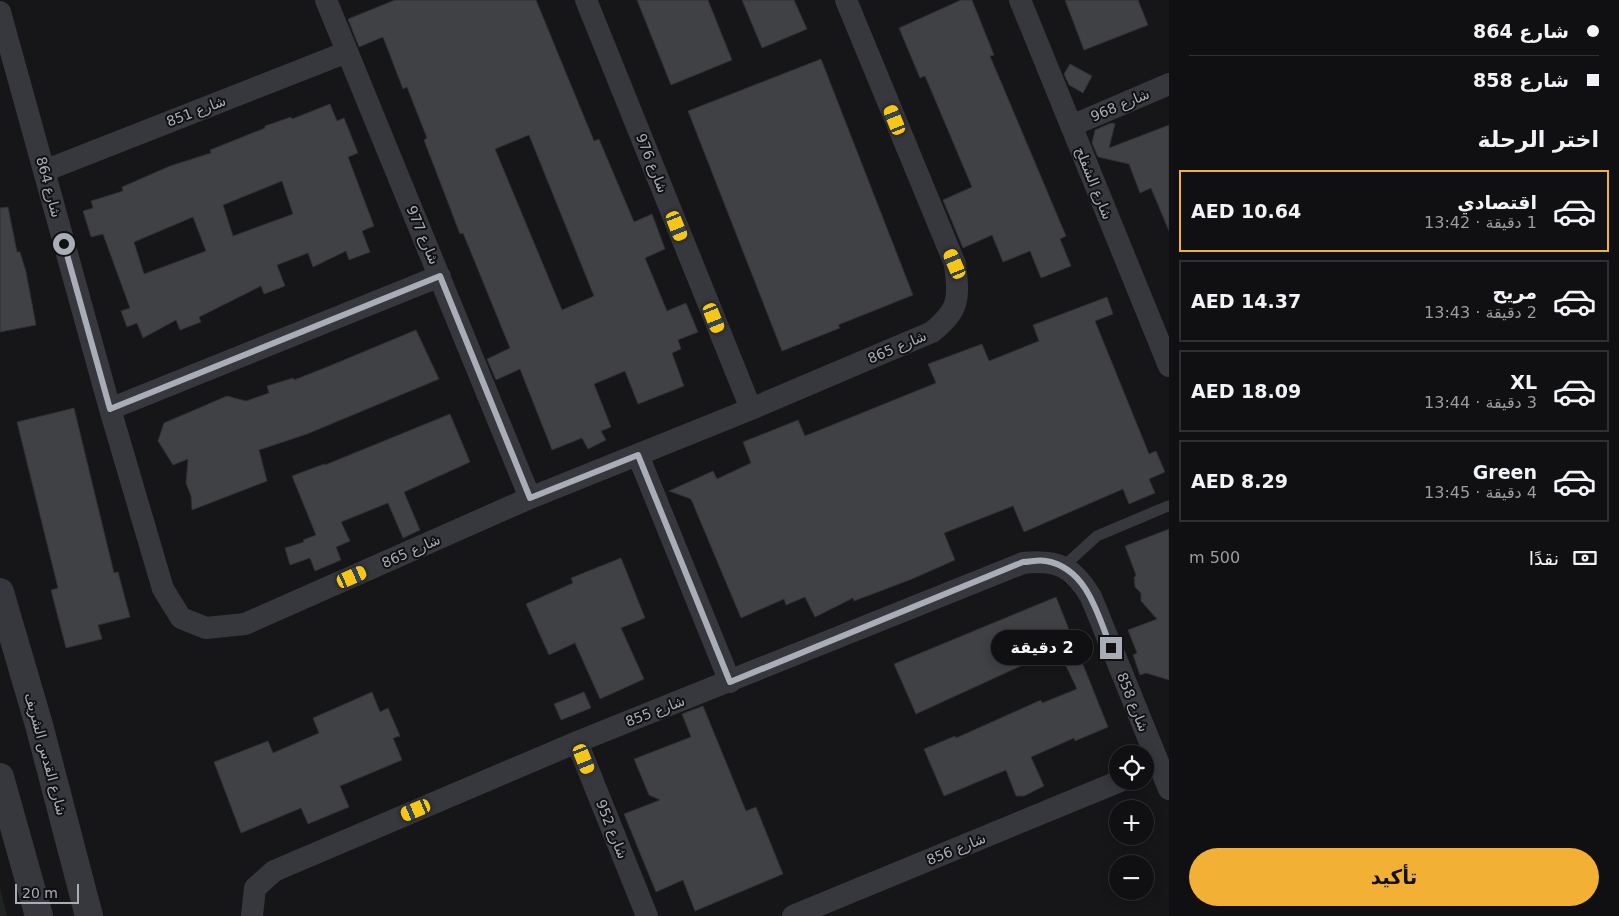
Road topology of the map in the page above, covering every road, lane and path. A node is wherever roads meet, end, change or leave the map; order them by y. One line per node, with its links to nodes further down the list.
1 (326, 0): 6 (street, شارع 977)
2 (586, 0): 13 (street, شارع 976)
3 (846, 0): 13 (street, شارع 865)
4 (1020, 0): 8 (street, شارع الشفلح)
5 (0, 12): 9 (street, شارع 864)
6 (347, 52): 9 (street, شارع 851); 10 (street, شارع 977)
7 (1169, 84): 8 (street, شارع 968)
8 (1071, 126): 11 (street, شارع الشفلح)
9 (44, 171): 12 (street, شارع 864)
10 (440, 276): 12 (street); 15 (street, شارع 977)
11 (1169, 366)
12 (110, 409): 19 (street, شارع 864)
13 (751, 409): 14 (street, شارع 865)
14 (638, 455): 15 (street, شارع 865); 20 (street)
15 (530, 498): 19 (street, شارع 865)
16 (1168, 506): 17 (lane)
17 (1064, 566): 20 (street, شارع 855); 22 (street, شارع 858)
18 (0, 592): 28 (street, شارع القدس الشريف)
19 (181, 618)
20 (730, 682): 21 (street, شارع 855)
21 (577, 742): 29 (street, شارع 855); 30 (street, شارع 952)
22 (1144, 745)
23 (1154, 770): 26 (street, شارع 858)
24 (0, 777): 27 (street)
25 (1109, 786): 31 (street, شارع 856)
26 (1169, 789)
27 (39, 916)
28 (90, 916)
29 (252, 916)
30 (648, 916)
31 (793, 916)

